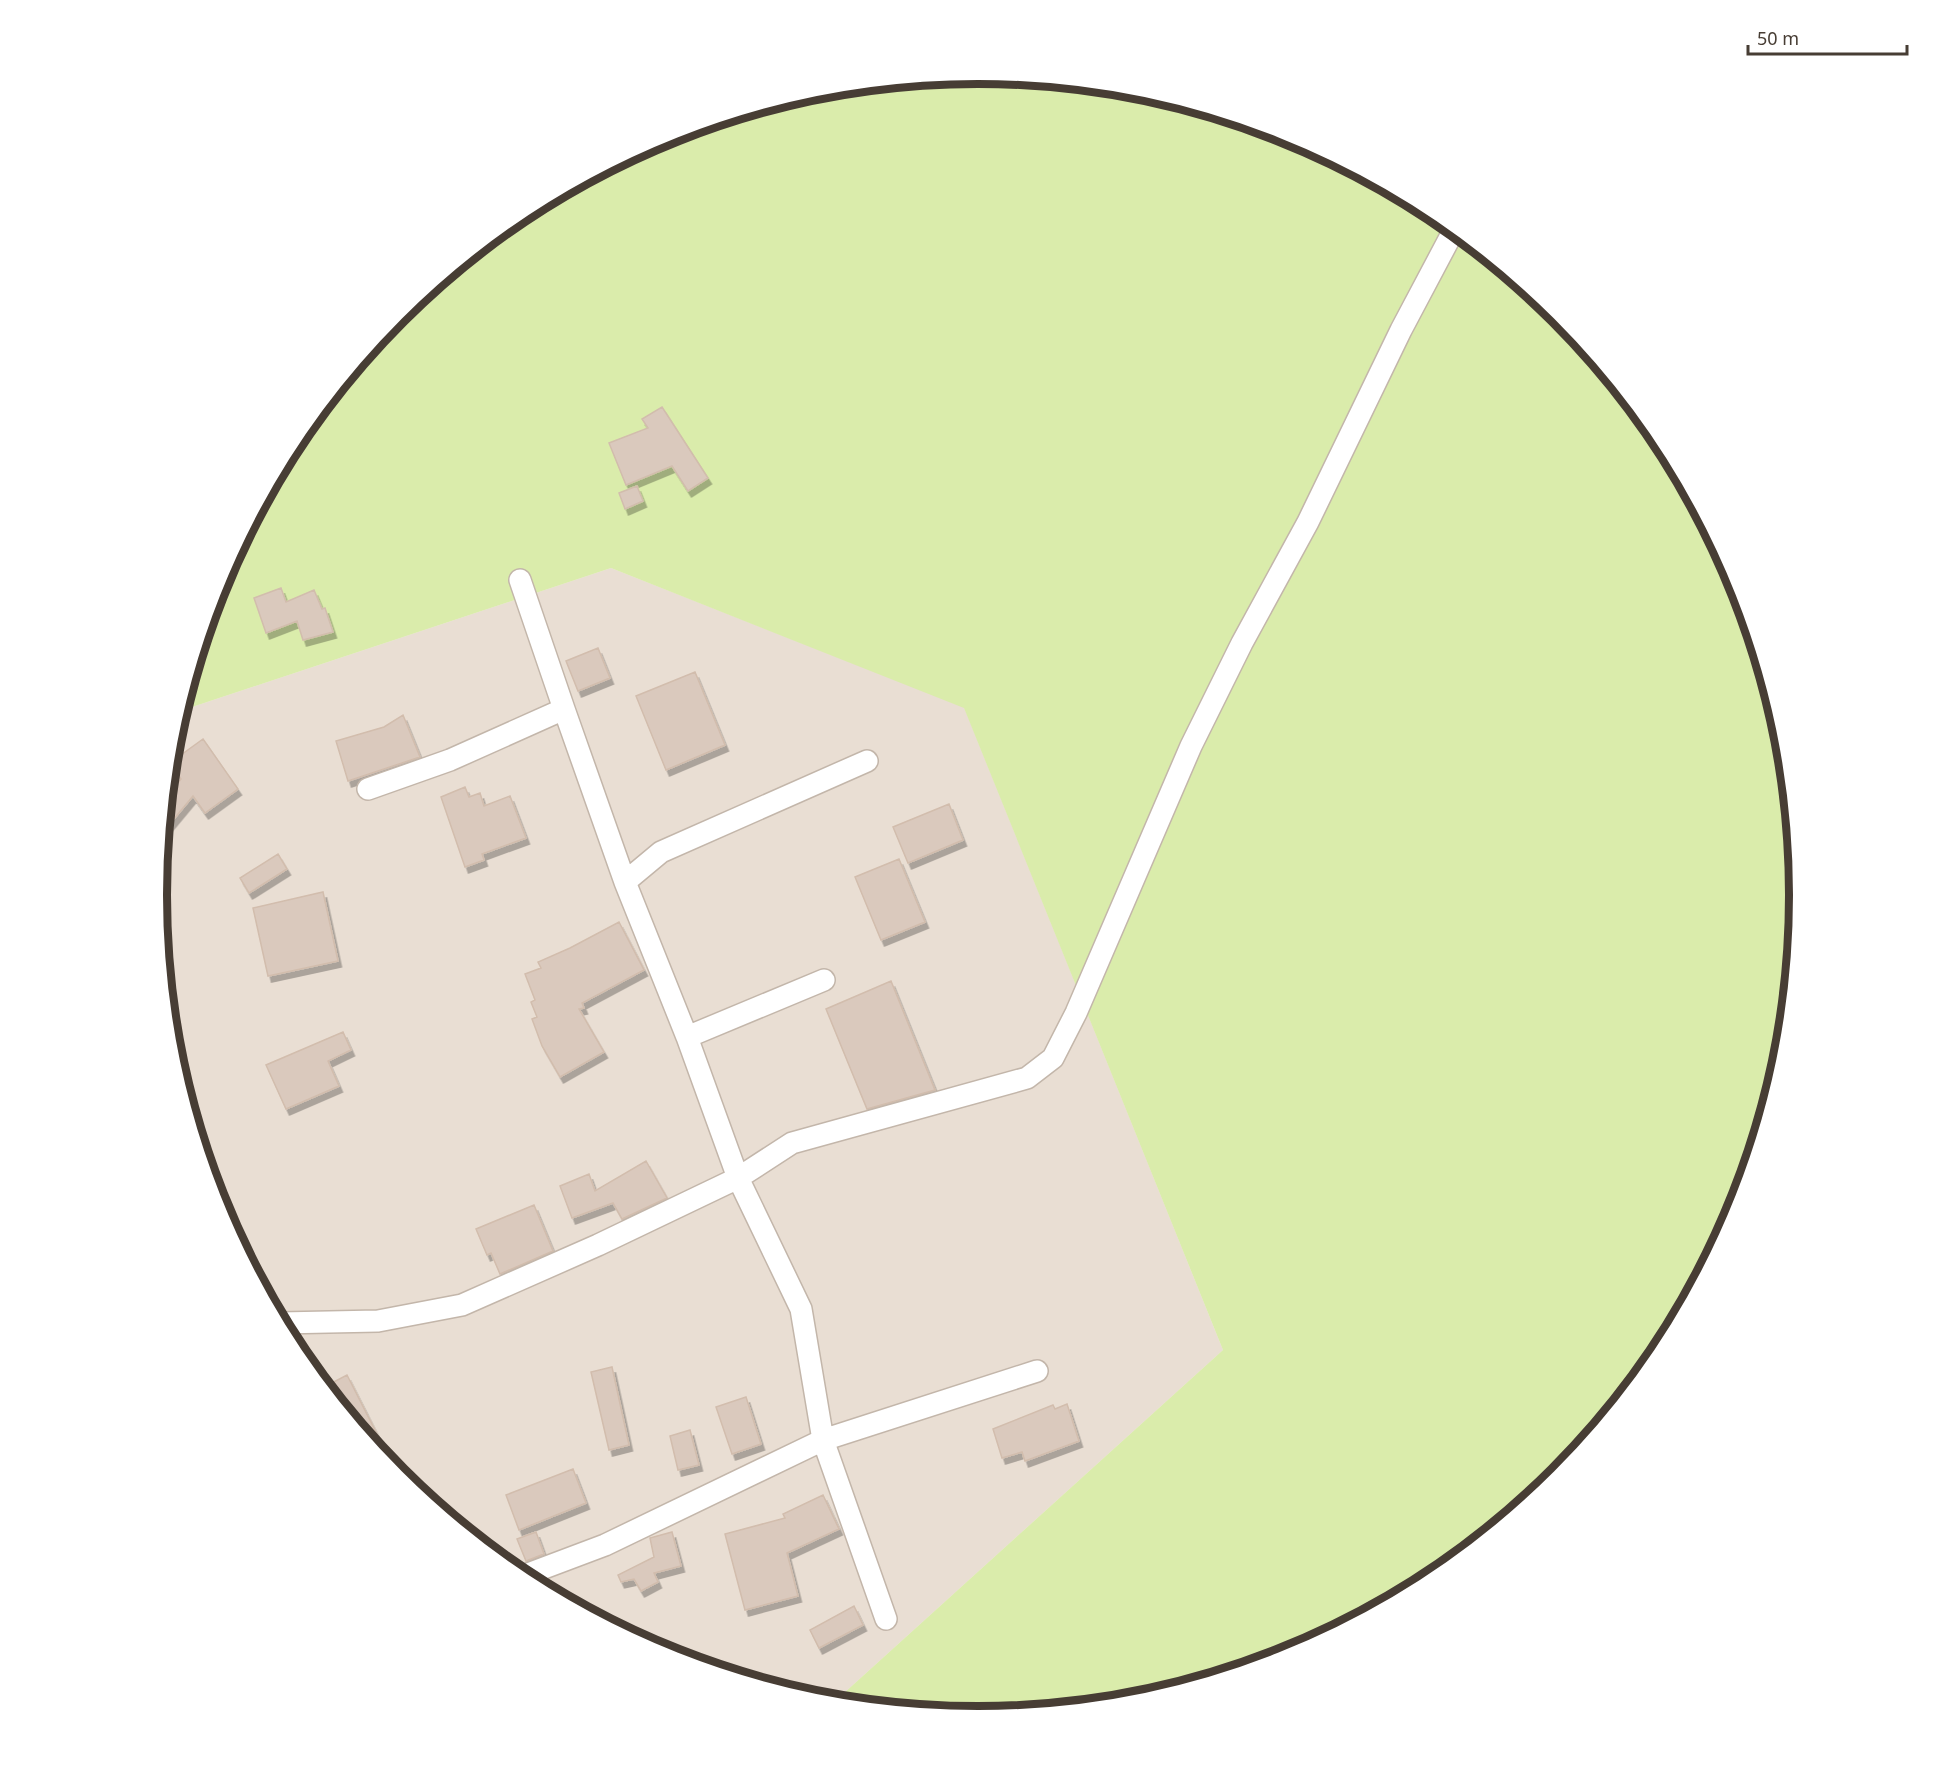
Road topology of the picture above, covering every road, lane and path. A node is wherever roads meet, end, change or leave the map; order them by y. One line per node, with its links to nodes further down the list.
1 (1451, 236): 9 (street)
2 (520, 579): 3 (street)
3 (564, 709): 5 (street); 6 (street)
4 (867, 761): 6 (street)
5 (368, 789)
6 (625, 882): 8 (street)
7 (824, 980): 8 (street)
8 (687, 1037): 9 (street)
9 (738, 1178): 10 (street); 12 (street)
10 (290, 1323)
11 (1037, 1371): 12 (street)
12 (823, 1440): 13 (street); 14 (street)
13 (532, 1572)
14 (886, 1619)

